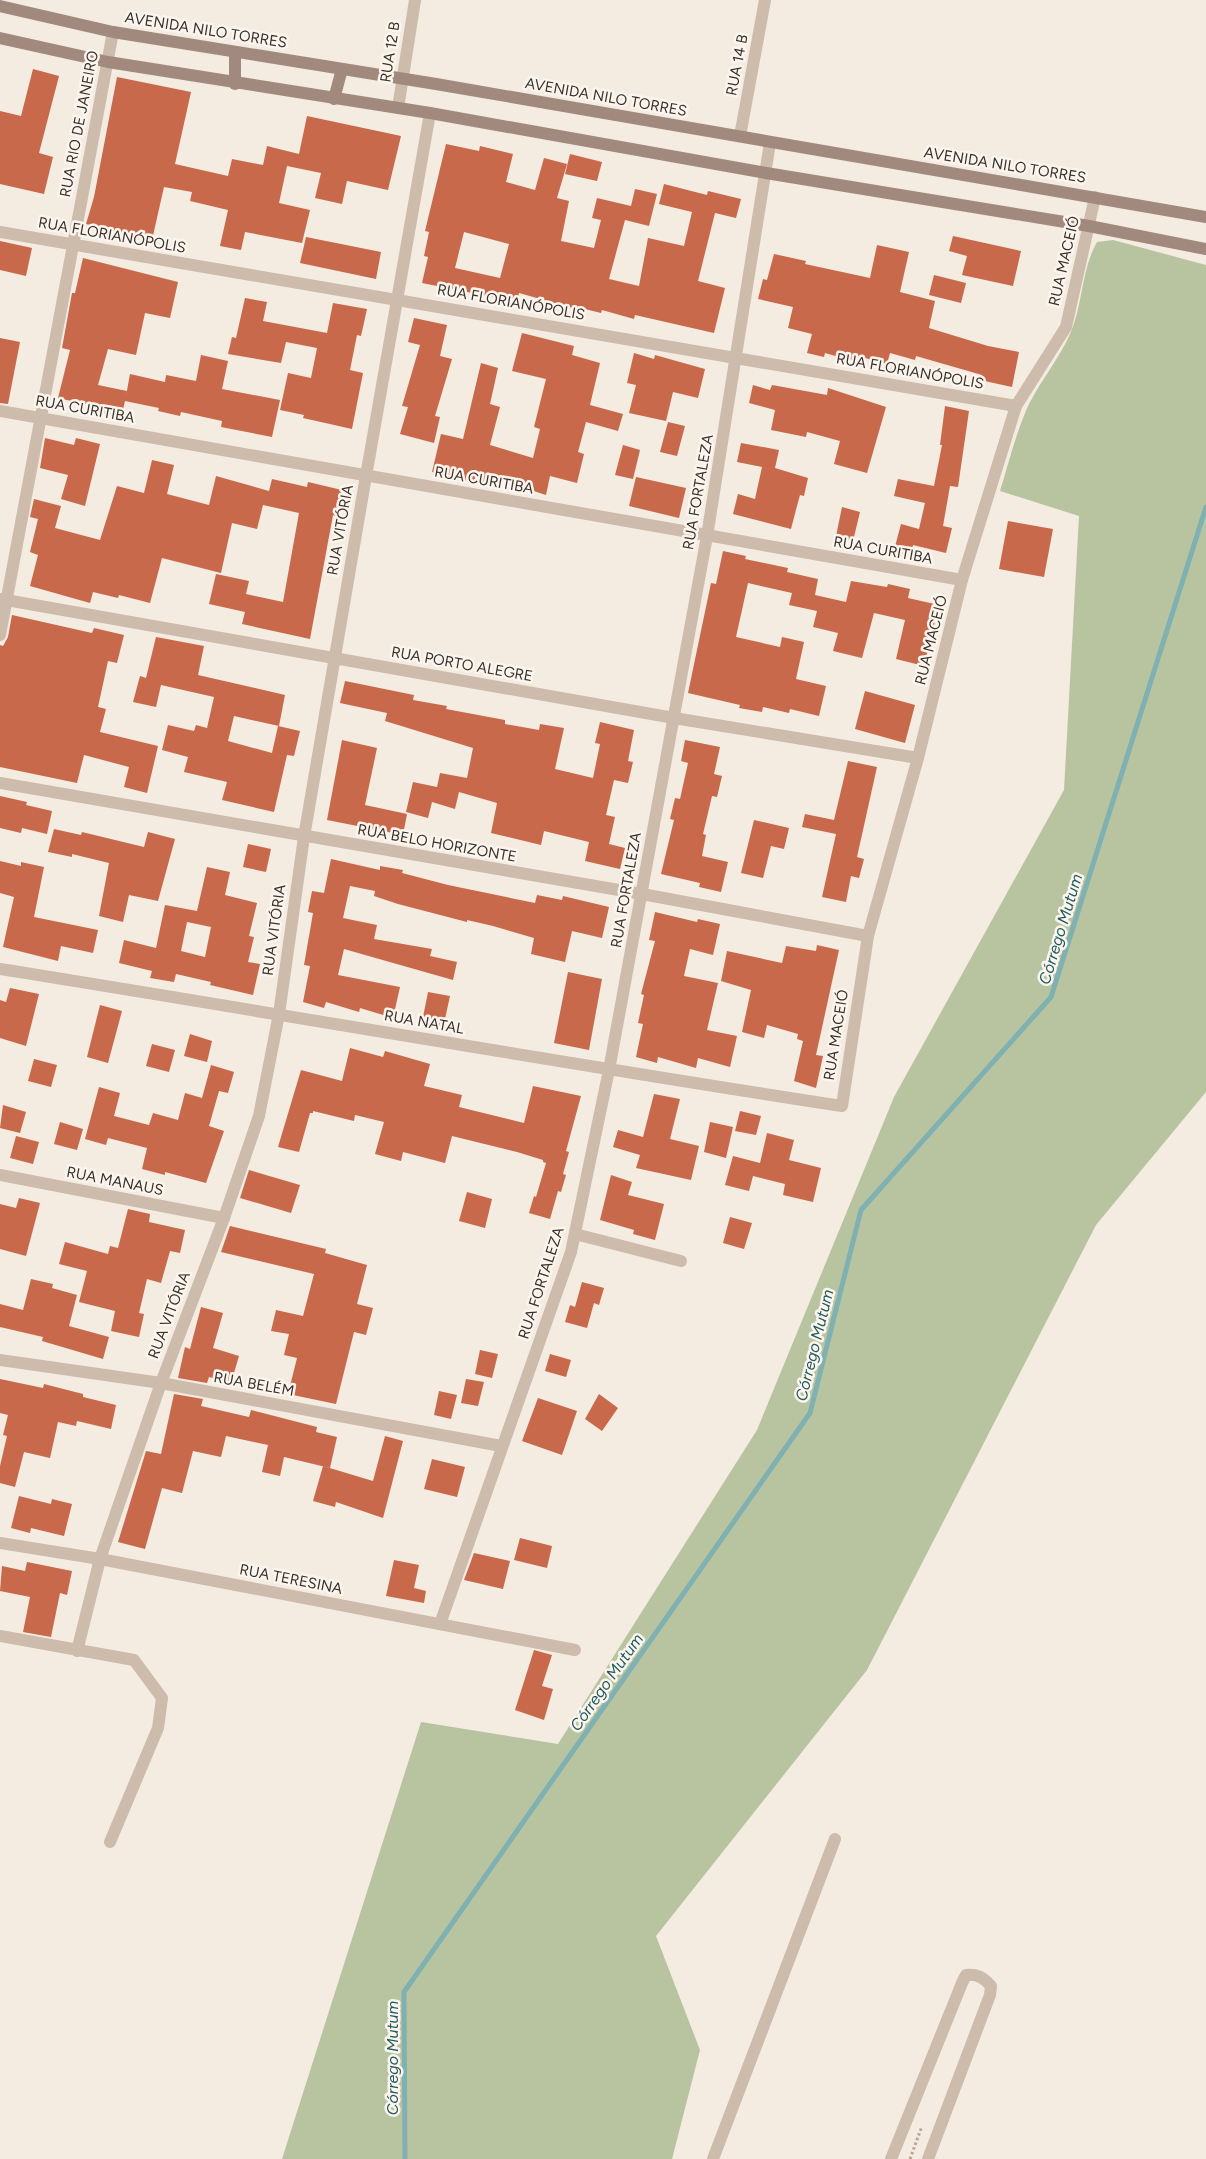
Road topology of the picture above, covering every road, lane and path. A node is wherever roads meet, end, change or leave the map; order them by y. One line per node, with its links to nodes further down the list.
1 (415, 0): 9 (street, RUA 12 B)
2 (765, 0): 14 (street, RUA 14 B)
3 (0, 6): 4 (main road, AVENIDA NILO TORRES)
4 (113, 32): 6 (main road, AVENIDA NILO TORRES); 7 (street, RUA RIO DE JANEIRO)
5 (0, 38): 7 (main road)
6 (235, 52): 8 (main road, AVENIDA NILO TORRES); 10 (main road)
7 (108, 62): 10 (main road); 21 (street, RUA RIO DE JANEIRO)
8 (342, 69): 9 (main road, AVENIDA NILO TORRES); 11 (main road)
9 (402, 79): 12 (street, RUA 12 B); 14 (main road, AVENIDA NILO TORRES)
10 (235, 84): 11 (main road)
11 (334, 99): 12 (main road)
12 (398, 108): 13 (main road)
13 (430, 113): 16 (main road); 23 (street, RUA VITÓRIA)
14 (740, 136): 15 (main road, AVENIDA NILO TORRES)
15 (770, 143): 16 (street, RUA FORTALEZA); 17 (main road, AVENIDA NILO TORRES)
16 (766, 173): 19 (main road); 24 (street, RUA FORTALEZA)
17 (1095, 196): 18 (main road, AVENIDA NILO TORRES); 19 (street, RUA MACEIÓ)
18 (1206, 218)
19 (1089, 226): 22 (main road); 25 (street, RUA MACEIÓ)
20 (0, 232): 21 (street, RUA FLORIANÓPOLIS)
21 (73, 245): 23 (street, RUA FLORIANÓPOLIS); 27 (street, RUA RIO DE JANEIRO)
22 (1206, 249)
23 (397, 298): 24 (street, RUA FLORIANÓPOLIS); 28 (street, RUA VITÓRIA)
24 (736, 358): 25 (street, RUA FLORIANÓPOLIS); 29 (street, RUA FORTALEZA)
25 (1016, 406): 30 (street, RUA MACEIÓ)
26 (0, 411): 27 (street, RUA CURITIBA)
27 (41, 418): 28 (street, RUA CURITIBA); 31 (street, RUA RIO DE JANEIRO)
28 (366, 476): 29 (street, RUA CURITIBA); 33 (street, RUA VITÓRIA)
29 (707, 536): 30 (street, RUA CURITIBA); 34 (street, RUA FORTALEZA)
30 (962, 580): 35 (street, RUA MACEIÓ)
31 (3, 599): 32 (street, RUA RIO DE JANEIRO); 33 (street, RUA PORTO ALEGRE)
32 (0, 635)
33 (335, 658): 34 (street, RUA PORTO ALEGRE); 37 (street, RUA VITÓRIA)
34 (674, 718): 35 (street, RUA PORTO ALEGRE); 38 (street, RUA FORTALEZA)
35 (918, 758): 39 (street, RUA MACEIÓ)
36 (0, 784): 37 (street, RUA BELO HORIZONTE)
37 (304, 837): 38 (street, RUA BELO HORIZONTE); 41 (street, RUA VITÓRIA)
38 (642, 894): 39 (street, RUA BELO HORIZONTE); 42 (street, RUA FORTALEZA)
39 (868, 936): 43 (street, RUA MACEIÓ)
40 (0, 970): 41 (street, RUA NATAL)
41 (279, 1014): 42 (street, RUA NATAL); 45 (street, RUA VITÓRIA)
42 (609, 1070): 43 (street, RUA NATAL); 46 (street, RUA FORTALEZA)
43 (842, 1106)
44 (0, 1175): 45 (street, RUA MANAUS)
45 (224, 1218): 49 (street, RUA VITÓRIA)
46 (575, 1234): 47 (street); 50 (street, RUA FORTALEZA)
47 (680, 1261)
48 (0, 1360): 49 (street, RUA BELÉM)
49 (160, 1383): 50 (street, RUA BELÉM); 52 (street, RUA VITÓRIA)
50 (501, 1446): 53 (street, RUA FORTALEZA)
51 (0, 1544): 52 (street, RUA TERESINA)
52 (100, 1559): 53 (street, RUA TERESINA); 56 (street, RUA VITÓRIA)
53 (440, 1624): 55 (street, RUA TERESINA)
54 (0, 1636): 56 (street)
55 (576, 1650)
56 (77, 1651): 58 (street)
57 (835, 1839): 59 (street)
58 (110, 1842)
59 (713, 2159)
60 (891, 2159): 61 (street)
61 (928, 2159)

